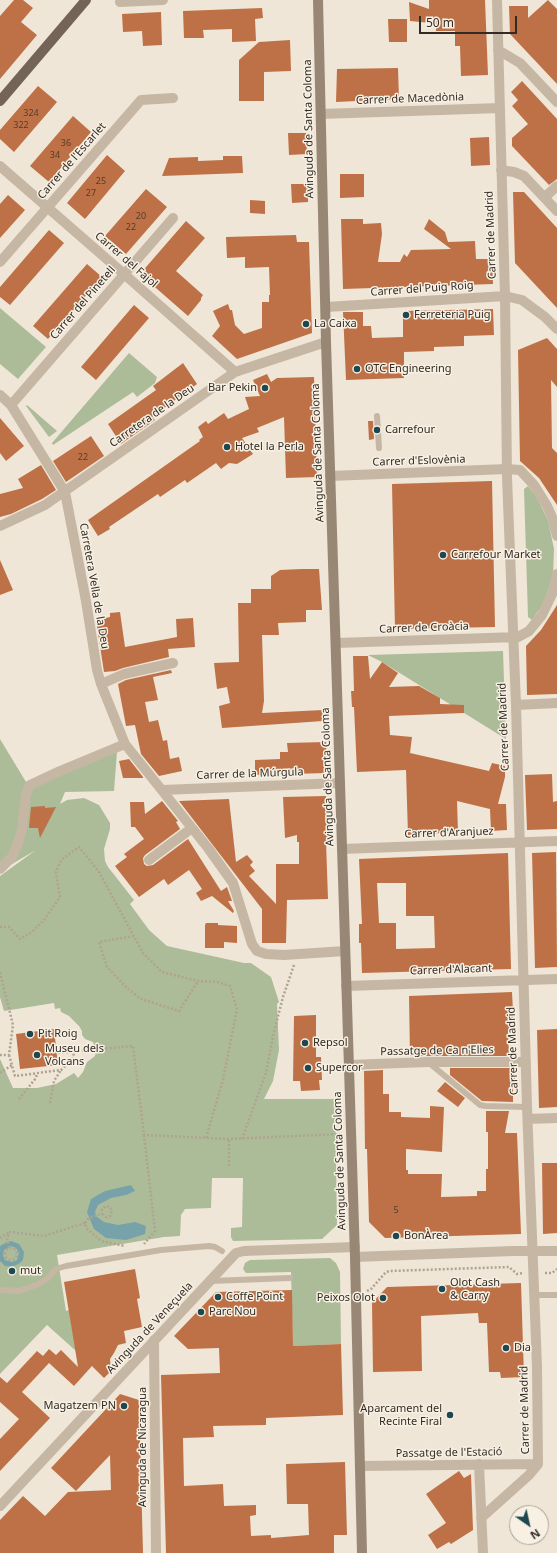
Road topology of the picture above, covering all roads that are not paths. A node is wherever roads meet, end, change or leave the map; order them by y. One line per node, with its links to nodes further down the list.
1 (86, 0): 8 (main road)
2 (163, 0): 5 (street)
3 (318, 0): 11 (main road, Avinguda de Santa Coloma)
4 (497, 0): 6 (street, Carrer de Madrid)
5 (120, 2)
6 (498, 50): 9 (street); 10 (street, Carrer de Madrid)
7 (173, 98): 16 (street, Carrer de l'Escarlet)
8 (0, 101)
9 (557, 102)
10 (500, 108): 11 (street, Carrer de Macedònia); 13 (street, Carrer de Madrid)
11 (321, 114): 22 (main road, Avinguda de Santa Coloma)
12 (0, 166): 16 (street, Carrer del Fajol)
13 (502, 170): 15 (street); 21 (street, Carrer de Madrid)
14 (557, 186): 15 (street)
15 (545, 197): 17 (street)
16 (48, 207): 19 (street, Carrer de l'Escarlet); 20 (street, Carrer del Fajol)
17 (557, 210)
18 (173, 218): 20 (street, Carrer del Pinetell)
19 (0, 262)
20 (124, 274): 25 (street, Carrer del Fajol); 27 (street, Carrer del Pinetell)
21 (505, 296): 22 (street, Carrer del Puig Roig); 23 (street, Carrer del Puig Roig); 30 (street, Carrer de Madrid)
22 (326, 307): 24 (main road, Avinguda de Santa Coloma)
23 (557, 329)
24 (326, 342): 25 (street, Carretera de la Deu); 31 (main road, Avinguda de Santa Coloma)
25 (235, 372): 32 (street, Carretera de la Deu)
26 (0, 395): 27 (street)
27 (11, 405): 32 (street)
28 (377, 416): 29 (lane)
29 (379, 448)
30 (507, 469): 31 (street, Carrer d'Eslovènia); 34 (street); 36 (street, Carrer de Madrid)
31 (330, 476): 37 (main road, Avinguda de Santa Coloma)
32 (65, 492): 33 (street, Carretera de la Deu); 39 (street, Carretera Vella de la Deu)
33 (0, 526)
34 (557, 536)
35 (557, 574): 36 (street)
36 (513, 637): 37 (street, Carrer de Croàcia); 41 (street, Carrer de Madrid)
37 (336, 643): 43 (main road, Avinguda de Santa Coloma)
38 (173, 663): 39 (street)
39 (100, 684): 42 (street, Carretera Vella de la Deu)
40 (557, 703): 41 (street)
41 (516, 705): 47 (street, Carrer de Madrid)
42 (125, 744): 44 (street, Carretera Vella de la Deu); 50 (street)
43 (340, 784): 44 (street, Carrer de la Múrgula); 48 (main road, Avinguda de Santa Coloma)
44 (162, 790): 45 (street, Carretera Vella de la Deu)
45 (192, 828): 49 (street); 51 (street, Carretera Vella de la Deu)
46 (557, 841): 47 (street, Carrer d'Aranjuez)
47 (520, 842): 48 (street, Carrer d'Aranjuez); 53 (street, Carrer de Madrid)
48 (342, 849): 51 (main road, Avinguda de Santa Coloma)
49 (149, 860)
50 (0, 869)
51 (345, 951): 54 (main road, Avinguda de Santa Coloma)
52 (557, 979): 53 (street, Carrer d'Alacant)
53 (523, 980): 54 (street, Carrer d'Alacant); 56 (street, Carrer de Madrid)
54 (346, 986): 57 (main road, Avinguda de Santa Coloma)
55 (428, 1062): 56 (street, Passatge de Ca n'Elies); 57 (street, Passatge de Ca n'Elies); 58 (lane)
56 (526, 1062): 58 (street, Carrer de Madrid)
57 (349, 1065): 64 (main road, Avinguda de Santa Coloma)
58 (527, 1107): 60 (street, Carrer de Madrid)
59 (557, 1118): 60 (street)
60 (528, 1119): 62 (street, Carrer de Madrid)
61 (222, 1251): 67 (lane)
62 (532, 1251): 63 (street, Avinguda de Veneçuela); 64 (street, Avinguda de Veneçuela); 69 (street, Carrer de Madrid)
63 (557, 1251)
64 (355, 1252): 66 (street, Avinguda de Veneçuela); 73 (main road, Avinguda de Santa Coloma)
65 (290, 1278): 66 (lane)
66 (210, 1281): 70 (street, Avinguda de Veneçuela)
67 (0, 1290)
68 (557, 1295): 69 (lane)
69 (534, 1296): 72 (street, Carrer de Madrid)
70 (154, 1340): 74 (street, Avinguda de Veneçuela); 76 (street, Avinguda de Nicaragua)
71 (479, 1464): 72 (street, Passatge de l'Estació); 73 (street, Passatge de l'Estació); 75 (street)
72 (538, 1464): 75 (street)
73 (361, 1466): 77 (main road, Avinguda de Santa Coloma)
74 (0, 1506)
75 (481, 1518): 78 (street)
76 (156, 1553)
77 (362, 1553)
78 (483, 1553)

